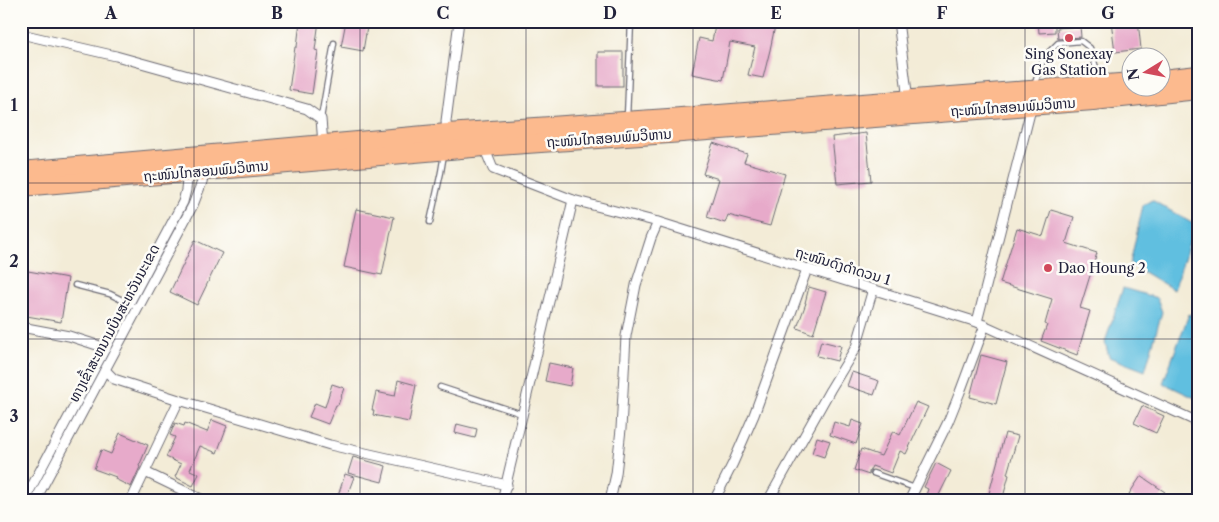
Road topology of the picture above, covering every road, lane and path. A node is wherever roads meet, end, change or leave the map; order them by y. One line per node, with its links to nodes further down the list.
1 (459, 21): 15 (street)
2 (631, 21): 14 (lane)
3 (898, 21): 12 (street)
4 (21, 34): 13 (street)
5 (334, 43): 13 (lane)
6 (1198, 75): 7 (highway)
7 (1172, 78)
8 (1122, 84): 9 (highway, ຖະໜົນໄກສອນພົມວິຫານ)
9 (1095, 90): 10 (highway, ຖະໜົນໄກສອນພົມວິຫານ); 11 (highway, ຖະໜົນໄກສອນພົມວິຫານ); 11 (lane)
10 (1198, 90)
11 (1033, 97): 12 (highway, ຖະໜົນໄກສອນພົມວິຫານ); 28 (street)
12 (908, 107): 14 (highway, ຖະໜົນໄກສອນພົມວິຫານ); 17 (highway, ຖະໜົນໄກສອນພົມວິຫານ)
13 (321, 119): 16 (street)
14 (626, 120): 15 (highway, ຖະໜົນໄກສອນພົມວິຫານ)
15 (446, 142): 16 (highway, ຖະໜົນໄກສອນພົມວິຫານ); 17 (highway, ຖະໜົນໄກສອນພົມວິຫານ); 18 (highway, ຖະໜົນໄກສອນພົມວິຫານ); 22 (lane)
16 (323, 144): 18 (highway, ຖະໜົນໄກສອນພົມວິຫານ)
17 (484, 147): 21 (street, ຖະໜົນດົງດຳດວນ 1)
18 (195, 164): 19 (highway, ຖະໜົນໄກສອນພົມວິຫານ); 20 (highway, ຖະໜົນໄກສອນພົມວິຫານ); 27 (street, ທາງເຂົ້າສະຫນາມບິນສະຫວັນນະເຂດ); 27 (street, ທາງເຂົ້າສະຫນາມບິນສະຫວັນນະເຂດ)
19 (21, 171)
20 (21, 187)
21 (573, 200): 23 (street, ຖະໜົນດົງດຳດວນ 1); 34 (street)
22 (430, 222)
23 (658, 222): 24 (street, ຖະໜົນດົງດຳດວນ 1); 46 (street)
24 (807, 269): 26 (street, ຖະໜົນດົງດຳດວນ 1); 47 (street)
25 (75, 285): 27 (lane)
26 (874, 290): 28 (street, ຖະໜົນດົງດຳດວນ 1); 40 (street)
27 (134, 306): 30 (street, ທາງເຂົ້າສະຫນາມບິນສະຫວັນນະເຂດ); 31 (street, ທາງເຂົ້າສະຫນາມບິນສະຫວັນນະເຂດ)
28 (981, 324): 35 (street, ຖະໜົນດົງດຳດວນ 1); 39 (street)
29 (21, 327): 30 (street)
30 (106, 348): 41 (street, ທາງເຂົ້າສະຫນາມບິນສະຫວັນນະເຂດ)
31 (105, 370): 33 (street); 42 (street, ທາງເຂົ້າສະຫນາມບິນສະຫວັນນະເຂດ)
32 (440, 387): 34 (lane)
33 (179, 400): 36 (street); 38 (street)
34 (522, 414): 38 (street)
35 (1198, 422)
36 (145, 472): 43 (street); 44 (street)
37 (873, 473): 39 (lane)
38 (507, 485): 45 (street)
39 (915, 488): 49 (street)
40 (770, 498): 48 (street)
41 (24, 501)
42 (35, 501)
43 (131, 501)
44 (205, 501)
45 (502, 501)
46 (610, 501)
47 (714, 501)
48 (789, 501)
49 (909, 501)

